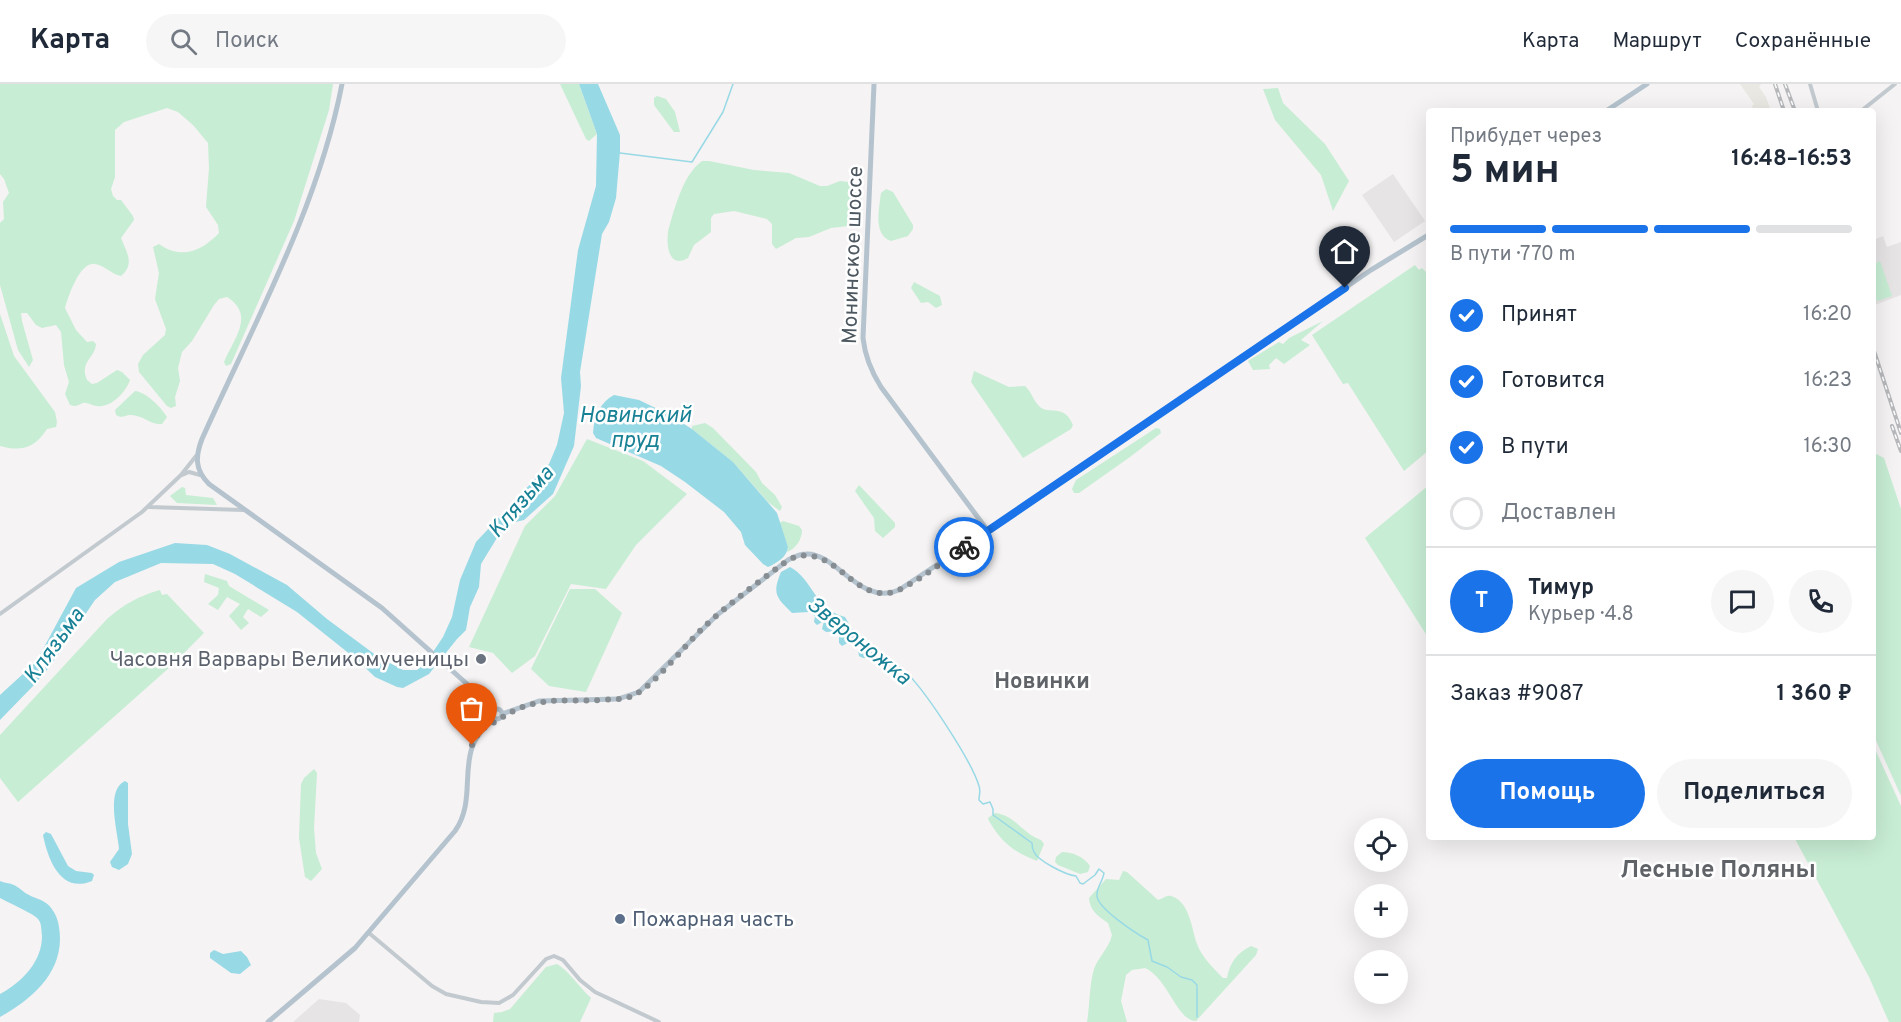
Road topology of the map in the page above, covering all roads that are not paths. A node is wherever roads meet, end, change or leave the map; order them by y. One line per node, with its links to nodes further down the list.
1 (342, 84): 10 (main road)
2 (874, 84): 15 (main road, Монинское шоссе)
3 (1647, 84): 6 (main road)
4 (1810, 84): 7 (street)
5 (1895, 84): 8 (street)
6 (1611, 108)
7 (1817, 108)
8 (1865, 108)
9 (1426, 237): 15 (main road)
10 (196, 456): 11 (street); 12 (main road)
11 (181, 475): 12 (street); 13 (street)
12 (201, 475): 14 (main road)
13 (148, 507): 14 (street); 16 (street)
14 (244, 510): 17 (main road)
15 (988, 531): 18 (main road)
16 (0, 614)
17 (495, 710): 19 (main road); 20 (main road)
18 (509, 711): 19 (main road); 21 (main road)
19 (502, 714): 20 (main road)
20 (495, 719): 21 (main road)
21 (486, 725): 22 (main road)
22 (369, 933): 23 (main road); 24 (street)
23 (268, 1022)
24 (659, 1022)

